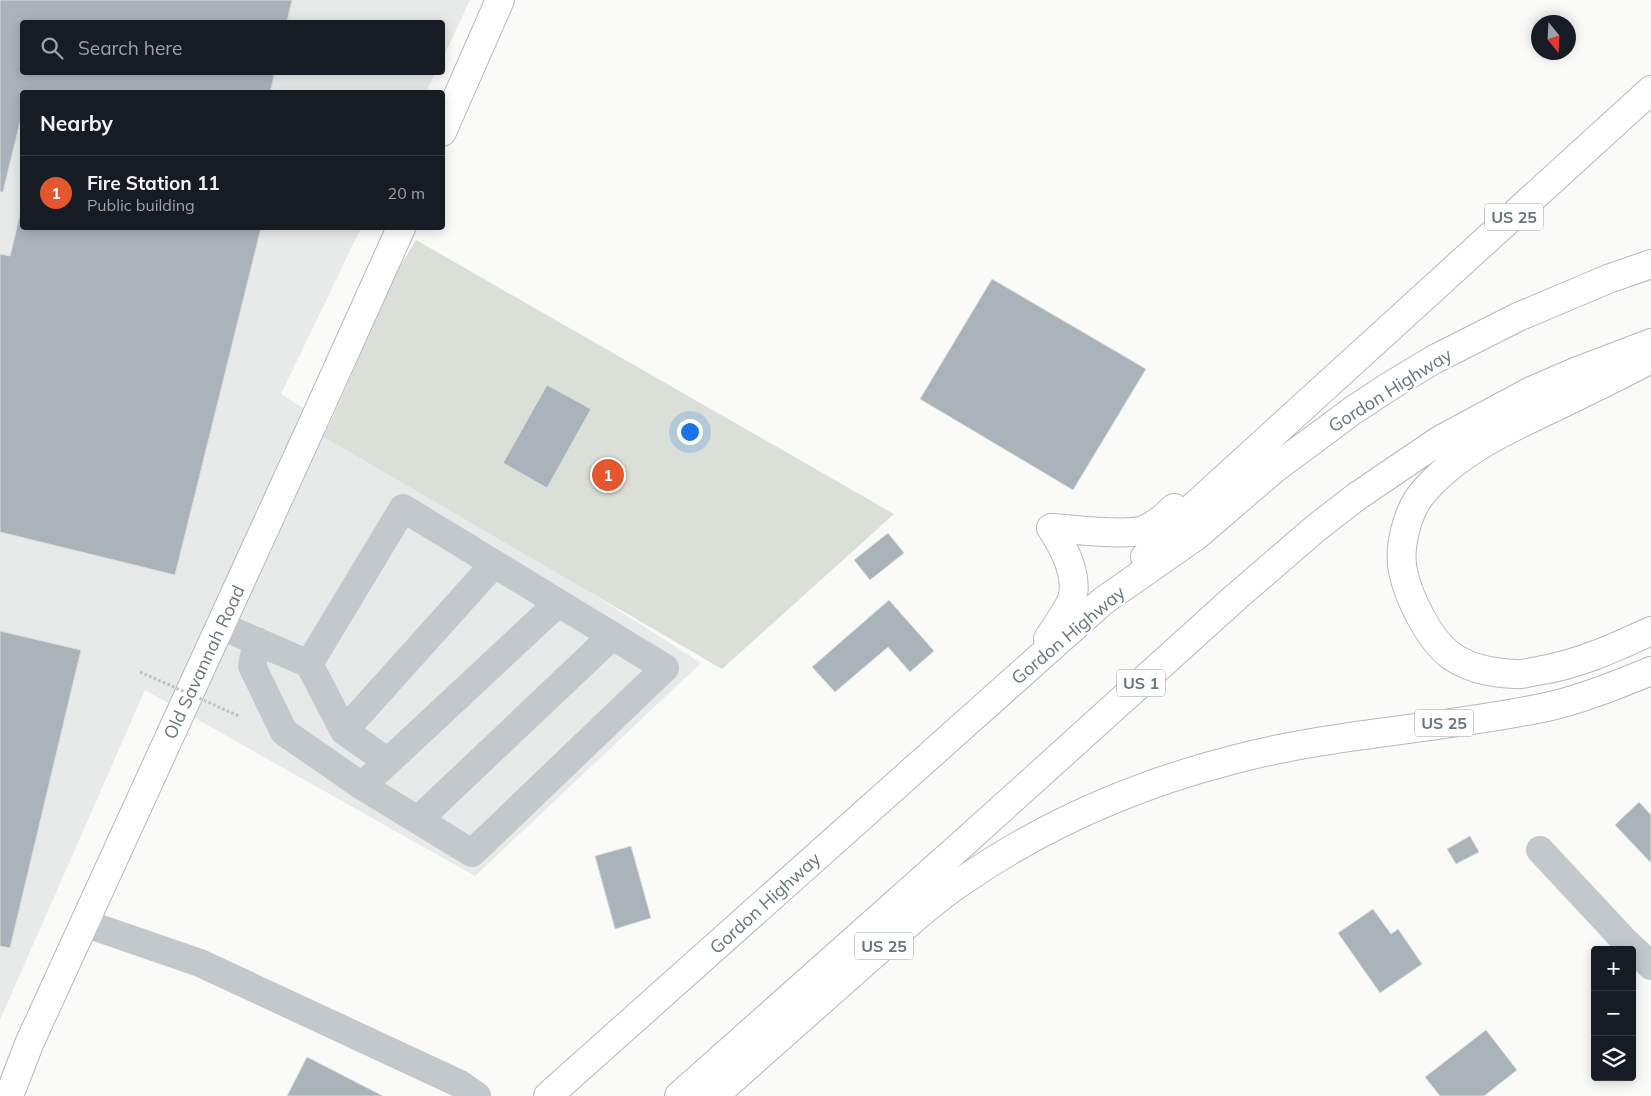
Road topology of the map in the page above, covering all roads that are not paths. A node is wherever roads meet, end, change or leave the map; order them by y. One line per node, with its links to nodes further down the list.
1 (500, 0): 3 (main road)
2 (1651, 90): 7 (main road, US 25)
3 (445, 125)
4 (399, 230): 12 (main road, Old Savannah Road)
5 (1651, 264): 10 (main road, Gordon Highway)
6 (1651, 343): 29 (main road, US 1)
7 (1358, 358): 10 (main road, US 25); 17 (main road)
8 (1651, 359): 13 (main road)
9 (494, 564): 11 (street); 16 (street); 19 (street)
10 (1103, 601): 17 (main road, Gordon Highway)
11 (558, 603): 14 (street); 20 (street)
12 (221, 626): 15 (street); 24 (main road, Old Savannah Road)
13 (1651, 631)
14 (612, 636): 22 (street); 22 (street)
15 (257, 641): 16 (street); 21 (street)
16 (309, 664): 19 (street)
17 (1032, 665): 28 (main road, Gordon Highway)
18 (1651, 670): 30 (main road, US 25)
19 (344, 731): 20 (street)
20 (388, 762): 21 (street)
21 (362, 786): 22 (street)
22 (418, 820)
23 (1540, 850): 25 (street)
24 (84, 923): 26 (main road, Old Savannah Road); 27 (street)
25 (1651, 966)
26 (8, 1084)
27 (477, 1096)
28 (548, 1096)
29 (679, 1096)
30 (714, 1096)

